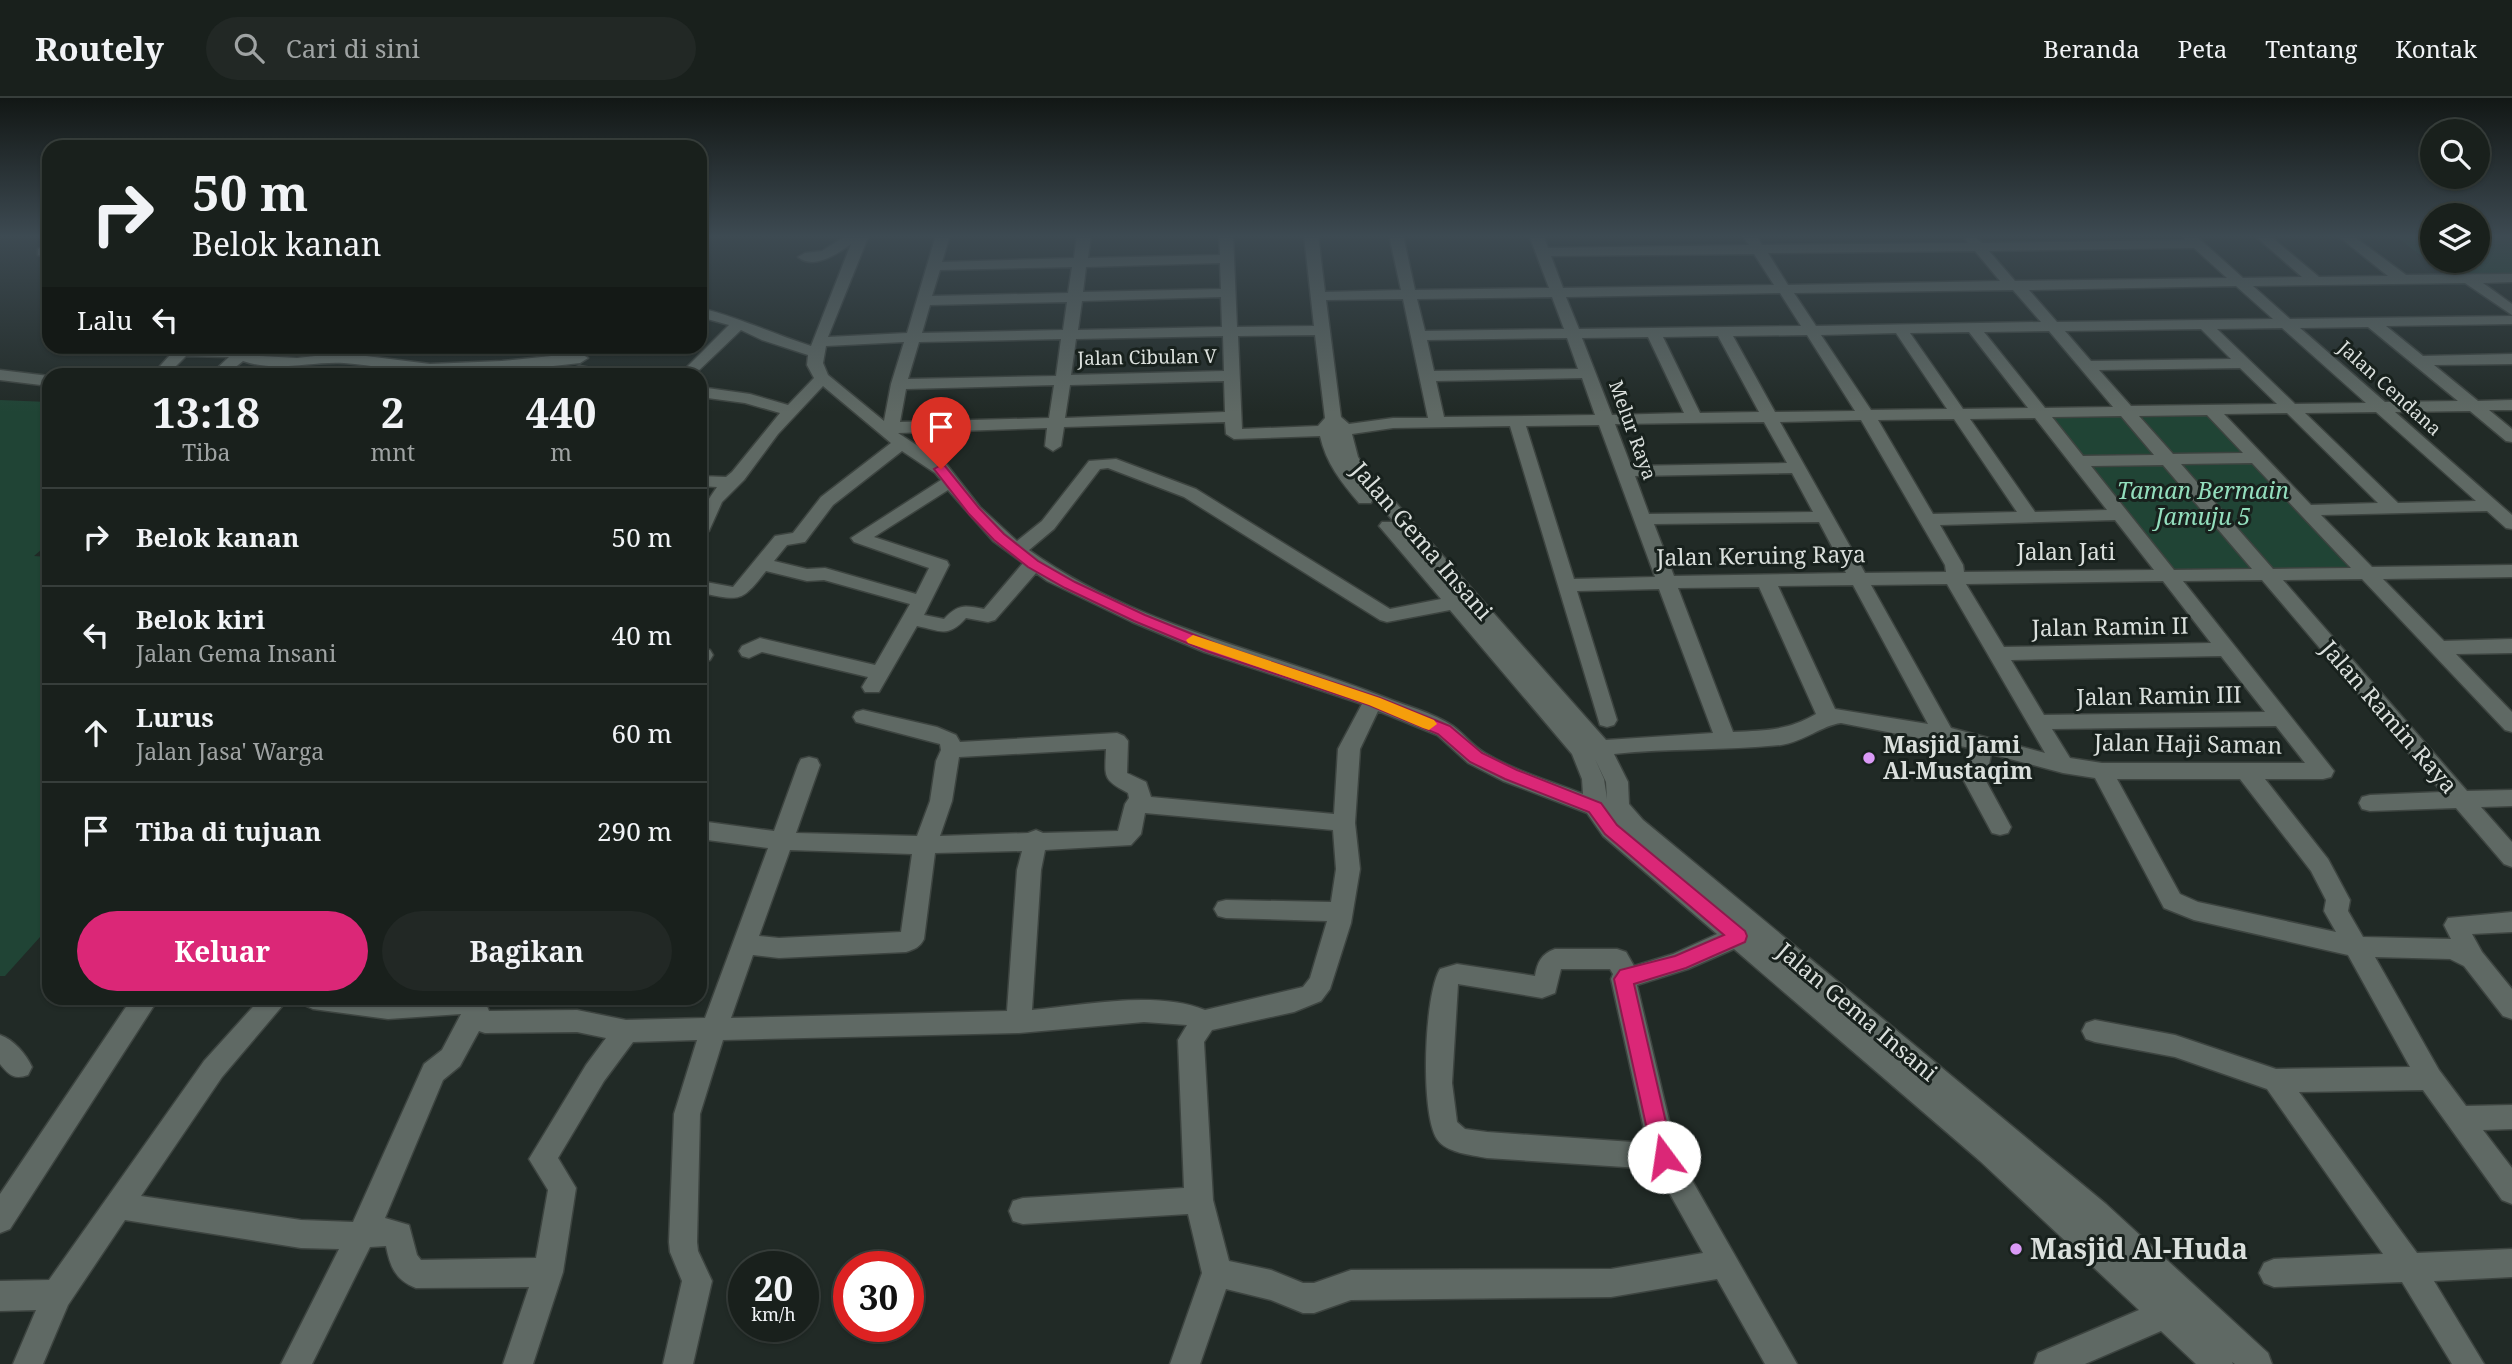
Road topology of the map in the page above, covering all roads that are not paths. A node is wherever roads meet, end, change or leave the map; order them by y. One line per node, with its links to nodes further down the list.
1 (839, 294): 34 (street)
2 (926, 294): 14 (street)
3 (1164, 294): 13 (street)
4 (1228, 294): 27 (street)
5 (1454, 294): 11 (street)
6 (1560, 294): 30 (street, Melur Raya)
7 (1787, 294): 26 (street)
8 (2022, 294): 22 (street, Jalan Ramin Raya)
9 (2253, 294): 20 (street, Jalan Cendana)
10 (2489, 294): 15 (street)
11 (1408, 295): 12 (street); 32 (street)
12 (1318, 296): 25 (street)
13 (1075, 297): 14 (street); 31 (street)
14 (924, 301): 33 (street)
15 (2512, 311)
16 (707, 314): 18 (street)
17 (2512, 320): 19 (street)
18 (739, 323): 34 (street); 51 (street)
19 (2373, 323): 20 (street); 41 (street)
20 (2287, 324): 21 (street); 63 (street, Jalan Cendana)
21 (2206, 326): 22 (street); 44 (street)
22 (2053, 327): 23 (street); 45 (street, Jalan Ramin Raya)
23 (1973, 328): 24 (street); 69 (street)
24 (1900, 329): 26 (street); 68 (street)
25 (1321, 330): 27 (street); 78 (street)
26 (1813, 331): 29 (street); 70 (street)
27 (1230, 332): 31 (street); 54 (street)
28 (1654, 332): 29 (street); 30 (street); 73 (street)
29 (1723, 332): 72 (street)
30 (1574, 334): 32 (street); 52 (street, Melur Raya)
31 (1068, 335): 33 (street); 58 (street)
32 (1418, 336): 55 (street)
33 (913, 338): 34 (street); 59 (street)
34 (819, 347): 56 (street)
35 (180, 354): 46 (street)
36 (232, 354): 39 (street)
37 (324, 354): 39 (street)
38 (333, 354): 42 (street)
39 (242, 355): 47 (street)
40 (2512, 359): 41 (street)
41 (2419, 360): 62 (street)
42 (377, 362): 48 (street); 49 (street)
43 (580, 362): 50 (street)
44 (2244, 363): 45 (street); 64 (street)
45 (2087, 366): 67 (street, Jalan Ramin Raya)
46 (166, 368)
47 (226, 368)
48 (370, 368)
49 (422, 368)
50 (505, 368)
51 (693, 368)
52 (1590, 373): 55 (street); 74 (street, Melur Raya)
53 (0, 375): 57 (street)
54 (1231, 376): 58 (street, Jalan Cibulan V); 71 (street)
55 (1428, 376): 75 (street)
56 (822, 378): 65 (street); 80 (street)
57 (42, 380)
58 (1064, 380): 59 (street, Jalan Cibulan V); 77 (street)
59 (899, 384): 77 (street)
60 (707, 393): 65 (street)
61 (2512, 405): 62 (street)
62 (2474, 406): 63 (street); 79 (street)
63 (2381, 408): 64 (street); 90 (street, Jalan Cendana)
64 (2292, 409): 66 (street); 91 (street)
65 (791, 410): 89 (street)
66 (2212, 411): 67 (street); 82 (street)
67 (2127, 412): 69 (street); 84 (street, Jalan Ramin Raya)
68 (1960, 414): 69 (street); 70 (street); 96 (street)
69 (2040, 414): 83 (street)
70 (1867, 416): 72 (street); 98 (street)
71 (1233, 417): 77 (street); 78 (street)
72 (1772, 417): 73 (street); 85 (street)
73 (1694, 418): 74 (street)
74 (1606, 420): 76 (street); 86 (street, Melur Raya)
75 (1437, 422): 76 (street); 78 (street)
76 (1517, 422): 111 (street)
77 (1057, 424): 81 (street)
78 (1334, 427): 113 (street, Jalan Gema Insani); 131 (street, Jalan Gema Insani)
79 (2512, 437)
80 (901, 443): 87 (street); 101 (street)
81 (1053, 446)
82 (2255, 458): 84 (street); 92 (street)
83 (2079, 461): 84 (street); 93 (street)
84 (2169, 461): 105 (street, Jalan Ramin Raya)
85 (1800, 468): 86 (street); 95 (street)
86 (1625, 471): 97 (street, Melur Raya)
87 (952, 480): 100 (street); 114 (street)
88 (707, 481): 89 (street)
89 (730, 482): 94 (street)
90 (2491, 506): 91 (street); 99 (street, Jalan Cendana)
91 (2392, 507): 92 (street)
92 (2305, 510): 104 (street)
93 (2119, 515): 96 (street); 107 (street)
94 (707, 516)
95 (1826, 517): 97 (street); 108 (street)
96 (2029, 518): 98 (street)
97 (1644, 519): 110 (street, Melur Raya)
98 (1927, 520): 106 (street)
99 (2512, 524)
100 (1017, 550): 102 (street); 113 (street)
101 (762, 564): 112 (street); 114 (street)
102 (1033, 564): 114 (street); 120 (street)
103 (2512, 571): 104 (street, Jalan Jati)
104 (2368, 574): 105 (street, Jalan Jati); 116 (street)
105 (2268, 576): 107 (street, Jalan Jati); 137 (street, Jalan Ramin Raya)
106 (1956, 577): 107 (street, Jalan Jati); 108 (street, Jalan Keruing Raya); 119 (street)
107 (2170, 577): 117 (street)
108 (1860, 579): 109 (street, Jalan Keruing Raya); 127 (street)
109 (1766, 581): 110 (street, Jalan Keruing Raya); 122 (street)
110 (1667, 582): 111 (street, Jalan Keruing Raya); 128 (street, Melur Raya)
111 (1566, 585): 124 (street)
112 (707, 588)
113 (1455, 603): 131 (street, Jalan Gema Insani)
114 (916, 610): 118 (street)
115 (2512, 646): 116 (street)
116 (2440, 648): 126 (street)
117 (2225, 649): 119 (street, Jalan Ramin II); 123 (street)
118 (749, 651)
119 (1996, 654): 125 (street)
120 (1374, 701): 140 (street); 141 (street)
121 (863, 717): 130 (street)
122 (1828, 717): 127 (street, Jalan Haji Saman); 128 (street)
123 (2281, 719): 125 (street, Jalan Ramin III); 135 (street, Jalan Haji Saman)
124 (1607, 720)
125 (2038, 722): 133 (street)
126 (2512, 725)
127 (1944, 734): 129 (street, Jalan Haji Saman)
128 (1726, 741): 131 (street)
129 (1982, 743): 133 (street, Jalan Haji Saman); 142 (street)
130 (952, 750): 139 (street); 146 (street)
131 (1591, 750): 140 (street, Jalan Gema Insani)
132 (809, 765): 145 (street)
133 (2063, 765): 134 (street, Jalan Haji Saman)
134 (2102, 771): 135 (street, Jalan Haji Saman); 154 (street)
135 (2247, 772): 154 (street)
136 (2512, 798): 137 (street)
137 (2461, 800): 138 (street); 148 (street, Jalan Ramin Raya)
138 (2370, 803)
139 (1142, 804): 141 (street); 144 (street)
140 (1607, 807): 147 (street, Jalan Gema Insani)
141 (1344, 822): 150 (street)
142 (2000, 828)
143 (707, 832): 145 (street)
144 (1036, 839): 146 (street); 165 (street)
145 (783, 841): 146 (street); 153 (street)
146 (925, 845): 153 (street)
147 (1651, 852): 152 (street, Jalan Gema Insani); 199 (street, Jalan Gema Insani)
148 (2512, 858)
149 (1226, 909): 150 (street)
150 (1340, 912): 164 (street)
151 (2512, 922): 155 (street)
152 (1738, 936): 156 (street); 190 (street, Jalan Gema Insani)
153 (745, 944): 166 (street)
154 (2358, 947): 155 (street); 171 (street)
155 (2473, 959): 162 (street)
156 (1627, 975): 175 (street); 175 (street)
157 (141, 1005): 180 (street)
158 (270, 1005): 178 (street)
159 (366, 1005): 160 (street)
160 (435, 1005)
161 (473, 1005): 163 (street)
162 (2512, 1008)
163 (476, 1011): 167 (street); 181 (street)
164 (1204, 1021): 165 (street); 177 (street)
165 (1019, 1022): 166 (street)
166 (713, 1030): 167 (street); 194 (street)
167 (626, 1031): 185 (street)
168 (2095, 1031): 172 (street)
169 (0, 1046): 170 (street)
170 (19, 1067)
171 (2430, 1078): 172 (street); 174 (street)
172 (2276, 1081): 184 (street)
173 (2512, 1117): 174 (street)
174 (2460, 1118): 176 (street)
175 (1664, 1157): 182 (street)
176 (2512, 1191)
177 (1199, 1200): 179 (street); 186 (street)
178 (118, 1206): 181 (street); 188 (street)
179 (1023, 1211)
180 (0, 1219)
181 (361, 1235): 185 (street); 192 (street)
182 (1725, 1263): 186 (street); 196 (street)
183 (2512, 1263): 184 (street)
184 (2410, 1268): 187 (street); 200 (street)
185 (548, 1272): 193 (street)
186 (1217, 1272): 195 (street)
187 (2274, 1273)
188 (57, 1295): 189 (street); 191 (street)
189 (0, 1296)
190 (2166, 1314): 197 (street); 198 (street, Jalan Gema Insani)
191 (28, 1364)
192 (296, 1364)
193 (518, 1364)
194 (678, 1364)
195 (1185, 1364)
196 (1782, 1364)
197 (2049, 1364)
198 (2218, 1364)
199 (2257, 1364)
200 (2469, 1364)

